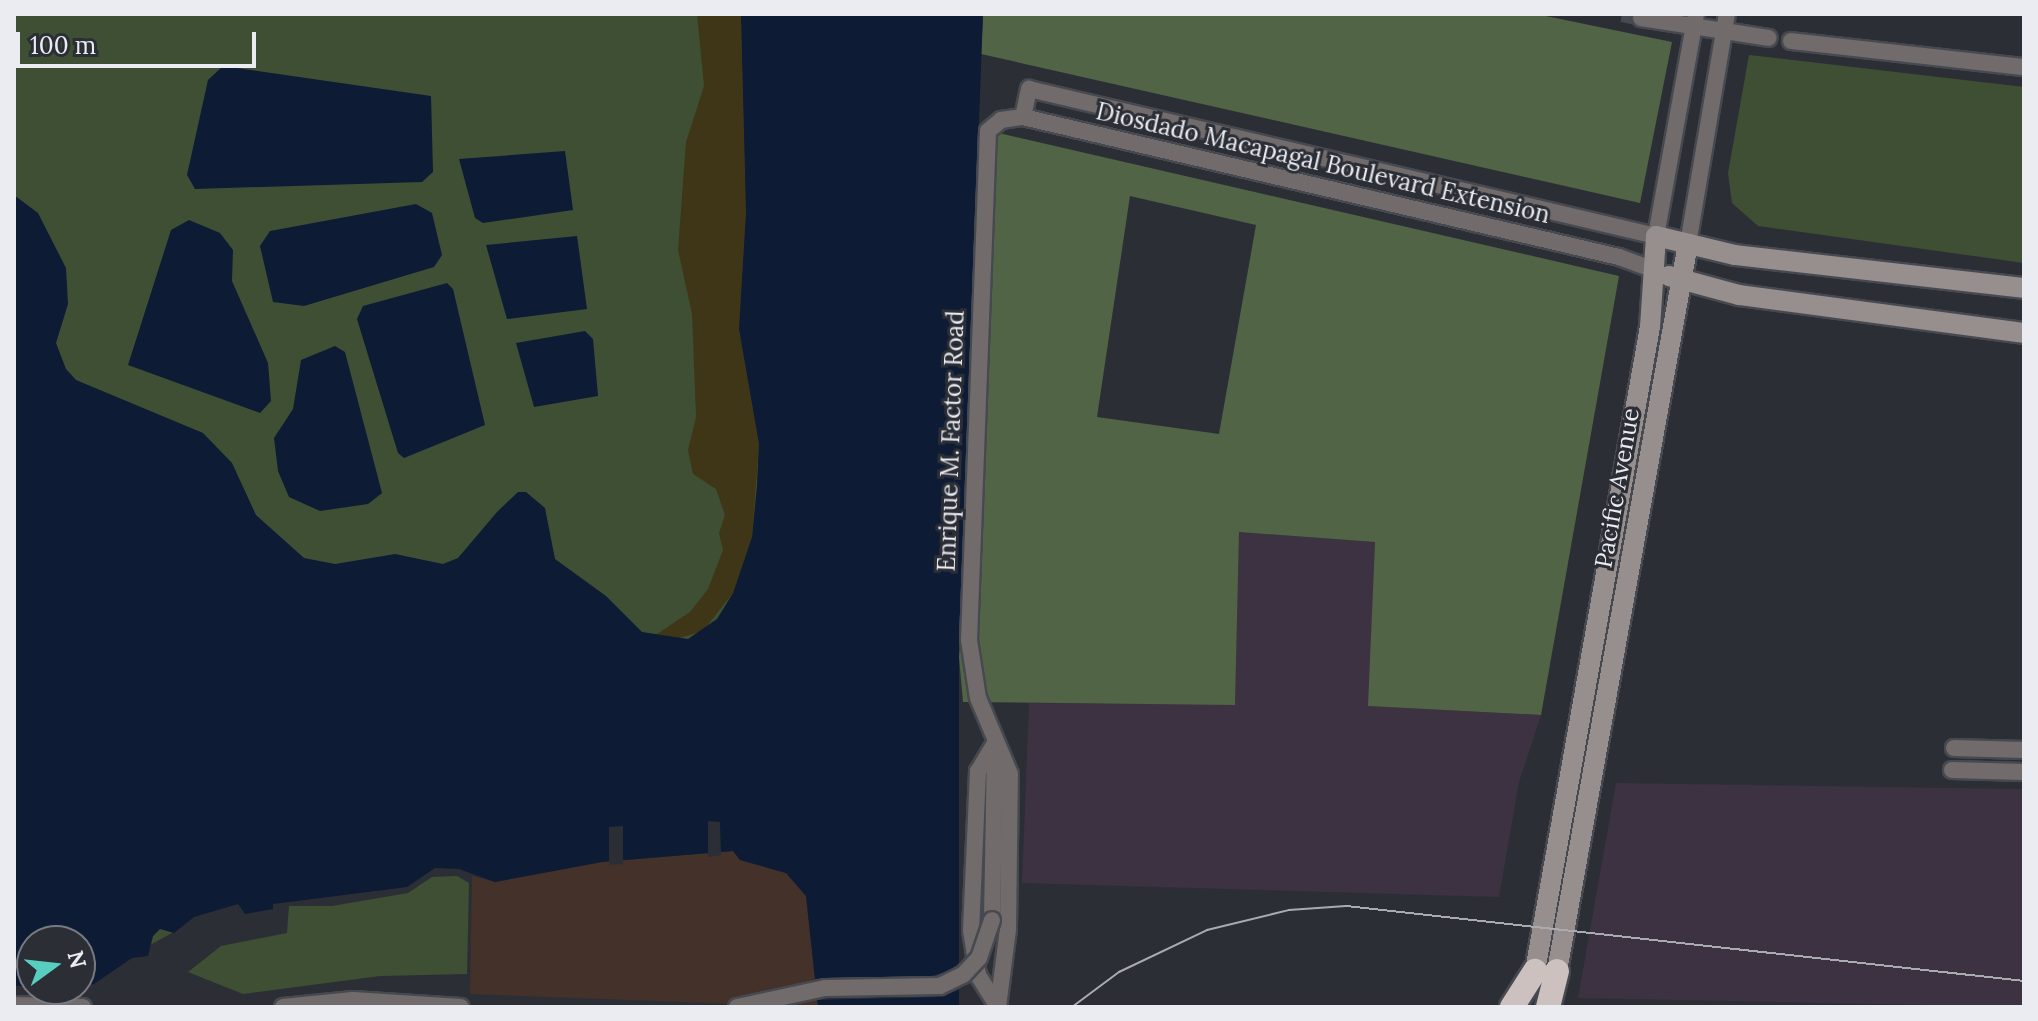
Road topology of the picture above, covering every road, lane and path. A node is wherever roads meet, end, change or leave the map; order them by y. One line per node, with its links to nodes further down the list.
1 (1727, 14): 4 (street, Pacific Avenue)
2 (1641, 18): 3 (street)
3 (1694, 21): 4 (street); 9 (street, Pacific Avenue)
4 (1724, 33): 5 (street); 10 (street, Pacific Avenue)
5 (1768, 38)
6 (1791, 41): 7 (street)
7 (2024, 67)
8 (1023, 117): 9 (street, Diosdado Macapagal Boulevard Extension); 11 (street, Diosdado Macapagal Boulevard Extension); 15 (street, Enrique M. Factor Road)
9 (1656, 236): 10 (main road); 11 (main road, Pacific Avenue)
10 (1688, 244): 12 (main road, Pacific Avenue); 13 (main road)
11 (1654, 270): 12 (main road); 20 (main road, Pacific Avenue)
12 (1681, 281): 14 (main road); 20 (main road, Pacific Avenue)
13 (2024, 288)
14 (2024, 333)
15 (995, 743): 26 (street, bridge); 27 (street, Enrique M. Factor Road); 27 (street, Enrique M. Factor Road)
16 (1954, 748): 17 (street)
17 (2024, 750)
18 (1952, 770): 19 (street)
19 (2024, 772)
20 (1546, 971): 28 (highway); 29 (highway)
21 (14, 1005): 23 (street)
22 (437, 1005): 24 (street); 25 (street)
23 (83, 1007)
24 (283, 1007)
25 (461, 1007)
26 (737, 1007)
27 (998, 1007)
28 (1512, 1007)
29 (1548, 1007)

